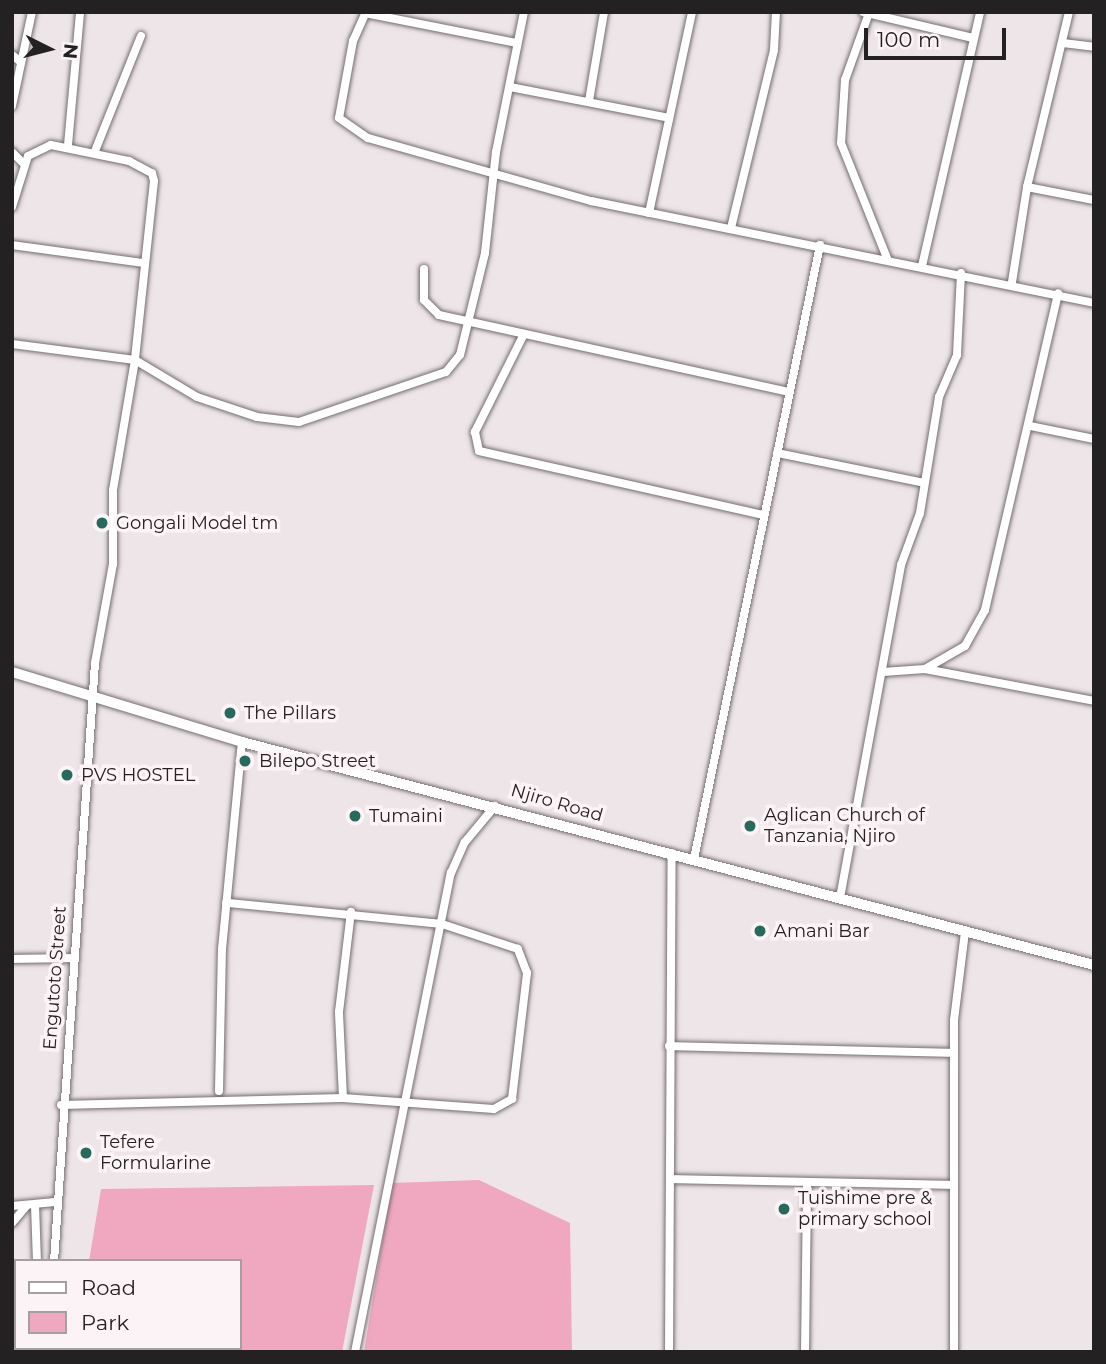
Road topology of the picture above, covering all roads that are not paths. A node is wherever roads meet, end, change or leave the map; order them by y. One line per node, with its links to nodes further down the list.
1 (32, 12): 17 (street)
2 (80, 12): 22 (street)
3 (524, 12): 13 (street)
4 (604, 12): 19 (street)
5 (692, 12): 21 (street)
6 (775, 12): 31 (street)
7 (980, 12): 12 (street)
8 (1069, 12): 14 (street)
9 (365, 13): 13 (street); 26 (street)
10 (866, 13): 12 (street); 34 (street)
11 (141, 36): 23 (street)
12 (973, 38): 36 (street)
13 (517, 43): 18 (street)
14 (1063, 43): 15 (street); 27 (street)
15 (1094, 47)
16 (12, 55): 17 (street)
17 (21, 62): 20 (street)
18 (510, 87): 19 (street); 26 (street)
19 (589, 102): 21 (street)
20 (12, 106)
21 (669, 118): 30 (street)
22 (68, 145): 23 (street); 25 (street)
23 (95, 151): 35 (street, Engutoto Street)
24 (12, 152): 25 (street)
25 (23, 164): 29 (street)
26 (495, 172): 30 (street); 42 (street)
27 (1027, 187): 28 (street); 39 (street)
28 (1094, 200)
29 (12, 207)
30 (649, 213): 31 (street)
31 (731, 228): 32 (street)
32 (820, 245): 34 (street); 46 (street)
33 (12, 246): 35 (street)
34 (887, 258): 36 (street)
35 (145, 263): 45 (street, Engutoto Street)
36 (922, 266): 38 (street)
37 (424, 269): 42 (street)
38 (961, 273): 39 (street); 50 (street)
39 (1012, 282): 40 (street)
40 (1058, 293): 41 (street); 47 (street)
41 (1094, 303)
42 (469, 322): 43 (street); 45 (street)
43 (524, 334): 46 (street); 51 (street)
44 (12, 344): 45 (street)
45 (135, 360): 55 (street, Engutoto Street)
46 (790, 392): 49 (street)
47 (1030, 426): 48 (street); 52 (street)
48 (1094, 439)
49 (777, 453): 50 (street); 51 (street)
50 (925, 483): 54 (street)
51 (764, 515): 60 (street)
52 (925, 669): 54 (street); 56 (street)
53 (12, 672): 55 (street, Njiro Road)
54 (883, 672): 61 (street)
55 (92, 698): 57 (street, Njiro Road); 66 (street, Engutoto Street)
56 (1094, 701)
57 (242, 742): 58 (street, Njiro Road); 62 (street)
58 (496, 804): 59 (street, Njiro Road); 64 (street)
59 (672, 853): 60 (street, Njiro Road); 69 (street)
60 (694, 859): 61 (street, Njiro Road)
61 (840, 898): 65 (street, Njiro Road)
62 (226, 903): 63 (street); 71 (street)
63 (351, 912): 64 (street); 72 (street)
64 (442, 924): 73 (street); 73 (street)
65 (965, 932): 68 (street, Njiro Road); 70 (street)
66 (73, 958): 67 (street); 74 (street, Engutoto Street)
67 (12, 959)
68 (1094, 965)
69 (669, 1046): 70 (street); 75 (street)
70 (954, 1053): 76 (street)
71 (219, 1091)
72 (343, 1098): 73 (street); 74 (street)
73 (405, 1104): 83 (street)
74 (61, 1105): 78 (street, Engutoto Street)
75 (671, 1179): 77 (street); 84 (street)
76 (953, 1185): 77 (street); 86 (street)
77 (807, 1186): 85 (street)
78 (55, 1202): 79 (street); 82 (street, Engutoto Street)
79 (21, 1207): 80 (street); 81 (street)
80 (12, 1223)
81 (36, 1259)
82 (54, 1259)
83 (355, 1352)
84 (669, 1352)
85 (805, 1352)
86 (954, 1352)

